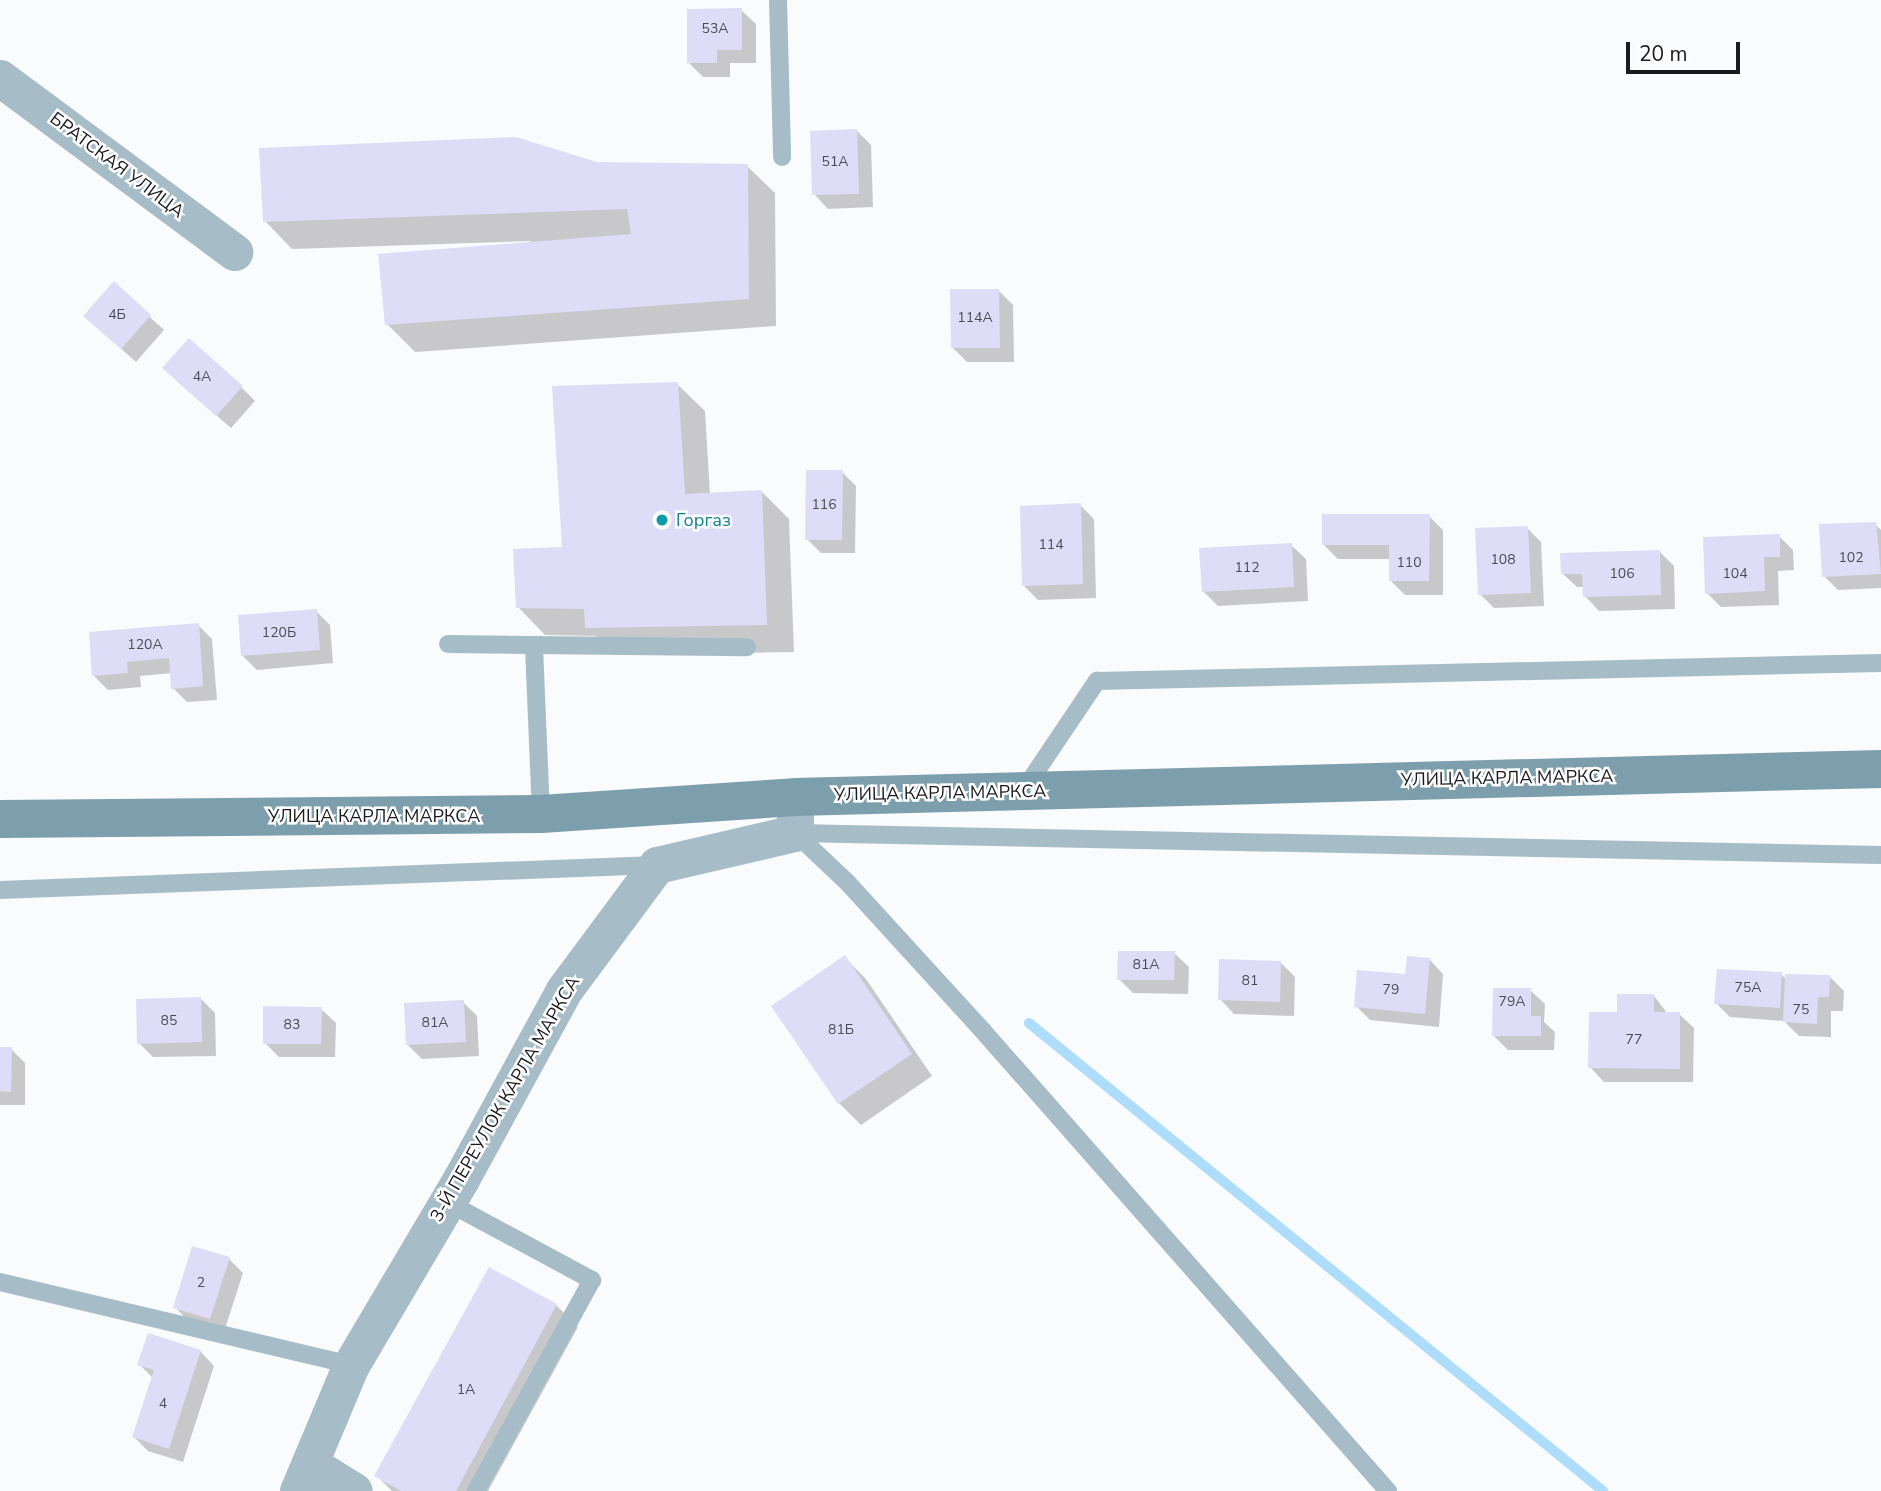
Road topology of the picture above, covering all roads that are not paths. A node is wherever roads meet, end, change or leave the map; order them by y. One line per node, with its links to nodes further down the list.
1 (778, 0): 3 (lane)
2 (0, 78): 4 (street, БРАТСКАЯ УЛИЦА)
3 (782, 158)
4 (234, 252)
5 (448, 644): 6 (lane)
6 (534, 647): 7 (lane); 11 (lane)
7 (747, 647)
8 (1881, 663): 10 (lane)
9 (1881, 769): 10 (main road, УЛИЦА КАРЛА МАРКСА)
10 (1023, 791): 12 (main road, УЛИЦА КАРЛА МАРКСА)
11 (541, 814): 12 (main road, УЛИЦА КАРЛА МАРКСА); 13 (main road, УЛИЦА КАРЛА МАРКСА)
12 (795, 815): 14 (lane); 15 (street); 23 (lane)
13 (0, 818)
14 (1881, 855)
15 (657, 865): 16 (lane); 17 (street, 3-Й ПЕРЕУЛОК КАРЛА МАРКСА)
16 (0, 890)
17 (447, 1202): 19 (street, 3-Й ПЕРЕУЛОК КАРЛА МАРКСА); 22 (lane)
18 (0, 1282): 19 (lane)
19 (351, 1365): 20 (street, 3-Й ПЕРЕУЛОК КАРЛА МАРКСА)
20 (305, 1478): 21 (street, 3-Й ПЕРЕУЛОК КАРЛА МАРКСА)
21 (354, 1491)
22 (476, 1491)
23 (1388, 1491)

